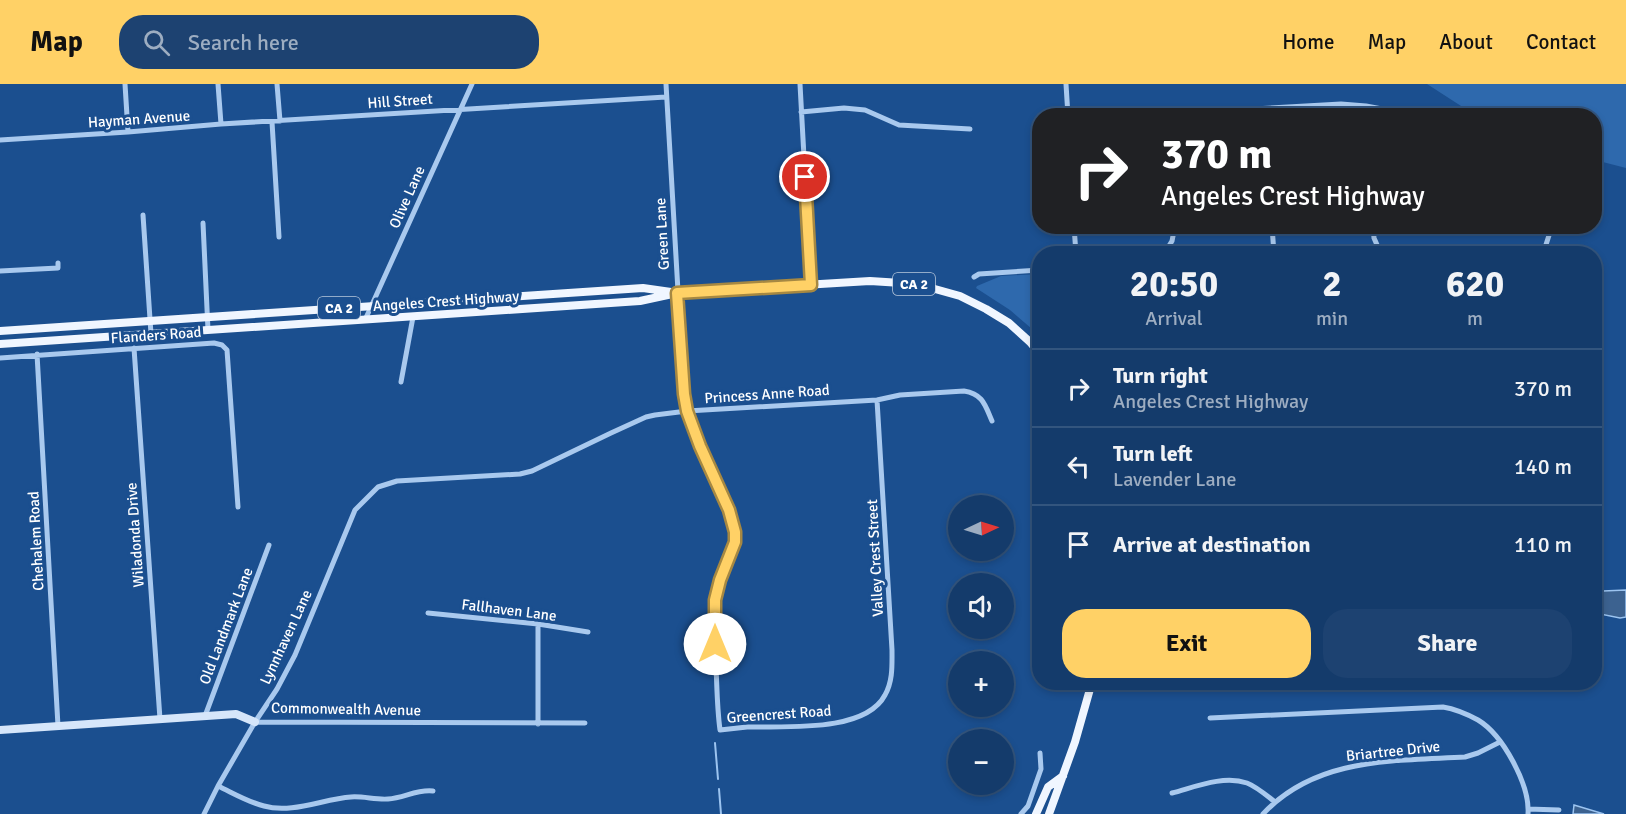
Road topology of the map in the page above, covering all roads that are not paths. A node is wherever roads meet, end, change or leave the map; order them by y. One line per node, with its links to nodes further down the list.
1 (125, 84): 19 (street)
2 (218, 84): 17 (street)
3 (277, 84): 15 (street)
4 (472, 84): 13 (street, Olive Lane)
5 (666, 84): 8 (street, Green Lane)
6 (800, 84): 14 (street)
7 (1066, 84): 10 (street)
8 (666, 97): 13 (street, Hill Street); 29 (street, Green Lane)
9 (1366, 106): 11 (street); 12 (street)
10 (1068, 108)
11 (1303, 108)
12 (1373, 108)
13 (460, 109): 15 (street, Hill Street); 30 (street, Olive Lane)
14 (801, 112): 18 (street); 28 (street)
15 (280, 121): 16 (street, Hayman Avenue)
16 (272, 122): 17 (street, Hayman Avenue); 23 (street)
17 (221, 124): 19 (street, Hayman Avenue)
18 (970, 129)
19 (129, 132): 20 (street, Hayman Avenue)
20 (0, 140)
21 (143, 215): 34 (street)
22 (203, 223): 32 (street)
23 (279, 237)
24 (58, 263): 25 (street)
25 (0, 271)
26 (1032, 271): 27 (street)
27 (974, 277)
28 (811, 285): 29 (main road, Angeles Crest Highway / CA 2); 40 (main road, Angeles Crest Highway / CA 2)
29 (677, 293): 30 (main road, Angeles Crest Highway / CA 2); 31 (main road, Angeles Crest Highway / CA 2); 46 (street, Green Lane)
30 (370, 307): 32 (main road, Angeles Crest Highway / CA 2); 33 (street, Olive Lane)
31 (413, 316): 33 (main road, Angeles Crest Highway / CA 2); 44 (street)
32 (206, 317): 34 (main road, Angeles Crest Highway / CA 2); 35 (street)
33 (364, 320): 35 (main road, Angeles Crest Highway / CA 2)
34 (150, 321): 36 (main road, Angeles Crest Highway / CA 2); 37 (street)
35 (208, 330): 37 (main road, Angeles Crest Highway / CA 2)
36 (0, 331)
37 (151, 334): 39 (main road, Angeles Crest Highway / CA 2)
38 (0, 336): 39 (street)
39 (0, 344)
40 (1032, 344)
41 (134, 348): 42 (street, Flanders Road); 49 (street, Flanders Road); 58 (street, Wiladonda Drive)
42 (37, 354): 43 (street, Flanders Road); 62 (street, Chehalem Road)
43 (0, 358)
44 (401, 382)
45 (877, 400): 46 (street, Princess Anne Road); 47 (street, Princess Anne Road); 55 (street, Valley Crest Street)
46 (687, 411): 48 (street, Princess Anne Road); 64 (street, Green Lane)
47 (992, 421)
48 (397, 481): 59 (street, Lynnhaven Lane)
49 (238, 507)
50 (269, 545): 56 (street, Old Landmark Lane)
51 (428, 613): 52 (street, Fallhaven Lane)
52 (538, 624): 53 (street, Fallhaven Lane); 61 (street)
53 (588, 632)
54 (1090, 690): 67 (main road)
55 (873, 710): 64 (street, Greencrest Road)
56 (205, 716): 58 (street, Commonwealth Avenue); 59 (street, Commonwealth Avenue)
57 (1210, 718): 65 (street)
58 (160, 719): 62 (street, Commonwealth Avenue)
59 (255, 722): 61 (street, Commonwealth Avenue); 68 (street, Lynnhaven Lane)
60 (585, 723): 61 (street, Commonwealth Avenue)
61 (538, 724)
62 (58, 726): 63 (street, Commonwealth Avenue)
63 (0, 730)
64 (720, 730)
65 (1500, 742): 71 (street, Briartree Drive); 73 (street)
66 (1040, 753): 75 (street)
67 (1063, 776): 76 (main road); 77 (main road)
68 (218, 786): 69 (street); 74 (street, Lynnhaven Lane)
69 (433, 791)
70 (1172, 793): 71 (street)
71 (1275, 802): 78 (street, Briartree Drive)
72 (1559, 810): 73 (street)
73 (1528, 812)
74 (204, 814)
75 (1021, 814)
76 (1036, 814)
77 (1049, 814)
78 (1263, 814)

